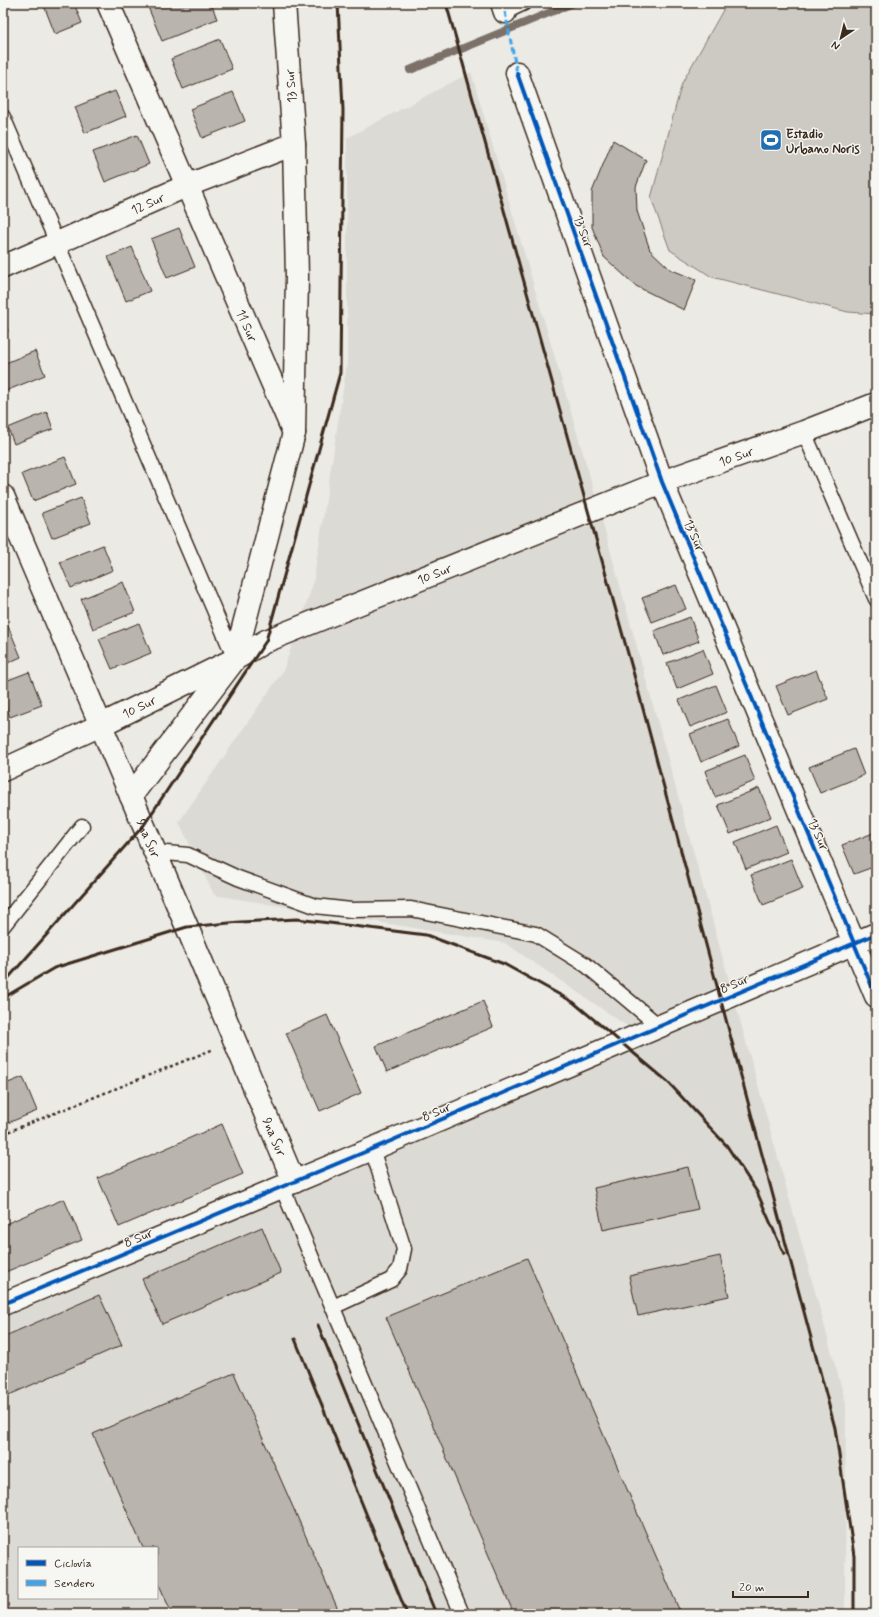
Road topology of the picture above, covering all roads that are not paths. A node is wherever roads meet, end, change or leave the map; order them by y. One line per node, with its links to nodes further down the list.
1 (108, 3): 6 (street, 11 Sur)
2 (284, 3): 5 (street, 13 Sur)
3 (517, 73): 12 (street, 13 Sur)
4 (3, 116): 7 (lane)
5 (294, 144): 6 (street, 12 Sur); 11 (street, 13 Sur)
6 (186, 186): 7 (street, 12 Sur); 11 (street, 11 Sur)
7 (57, 243): 8 (street, 12 Sur); 15 (lane)
8 (3, 267)
9 (876, 404): 10 (street, 10 Sur)
10 (804, 432): 12 (street, 10 Sur); 14 (lane)
11 (294, 433): 15 (street)
12 (662, 482): 15 (street, 10 Sur); 23 (street, 13 Sur)
13 (3, 496): 16 (street, 9na Sur)
14 (876, 599)
15 (235, 659): 16 (street, 10 Sur); 18 (street)
16 (101, 725): 17 (street, 10 Sur); 18 (street, 9na Sur)
17 (3, 770)
18 (131, 796): 20 (street, 9na Sur)
19 (82, 826): 21 (lane)
20 (156, 852): 25 (lane); 27 (street, 9na Sur)
21 (3, 926)
22 (876, 934): 23 (street, 8 Sur)
23 (853, 943): 24 (street, 13 Sur); 25 (street, 8 Sur)
24 (876, 996)
25 (659, 1026): 26 (street, 8 Sur)
26 (372, 1149): 27 (street, 8 Sur); 29 (lane)
27 (288, 1185): 28 (street, 8 Sur); 29 (lane)
28 (3, 1304)
29 (333, 1308): 30 (lane)
30 (462, 1614)

